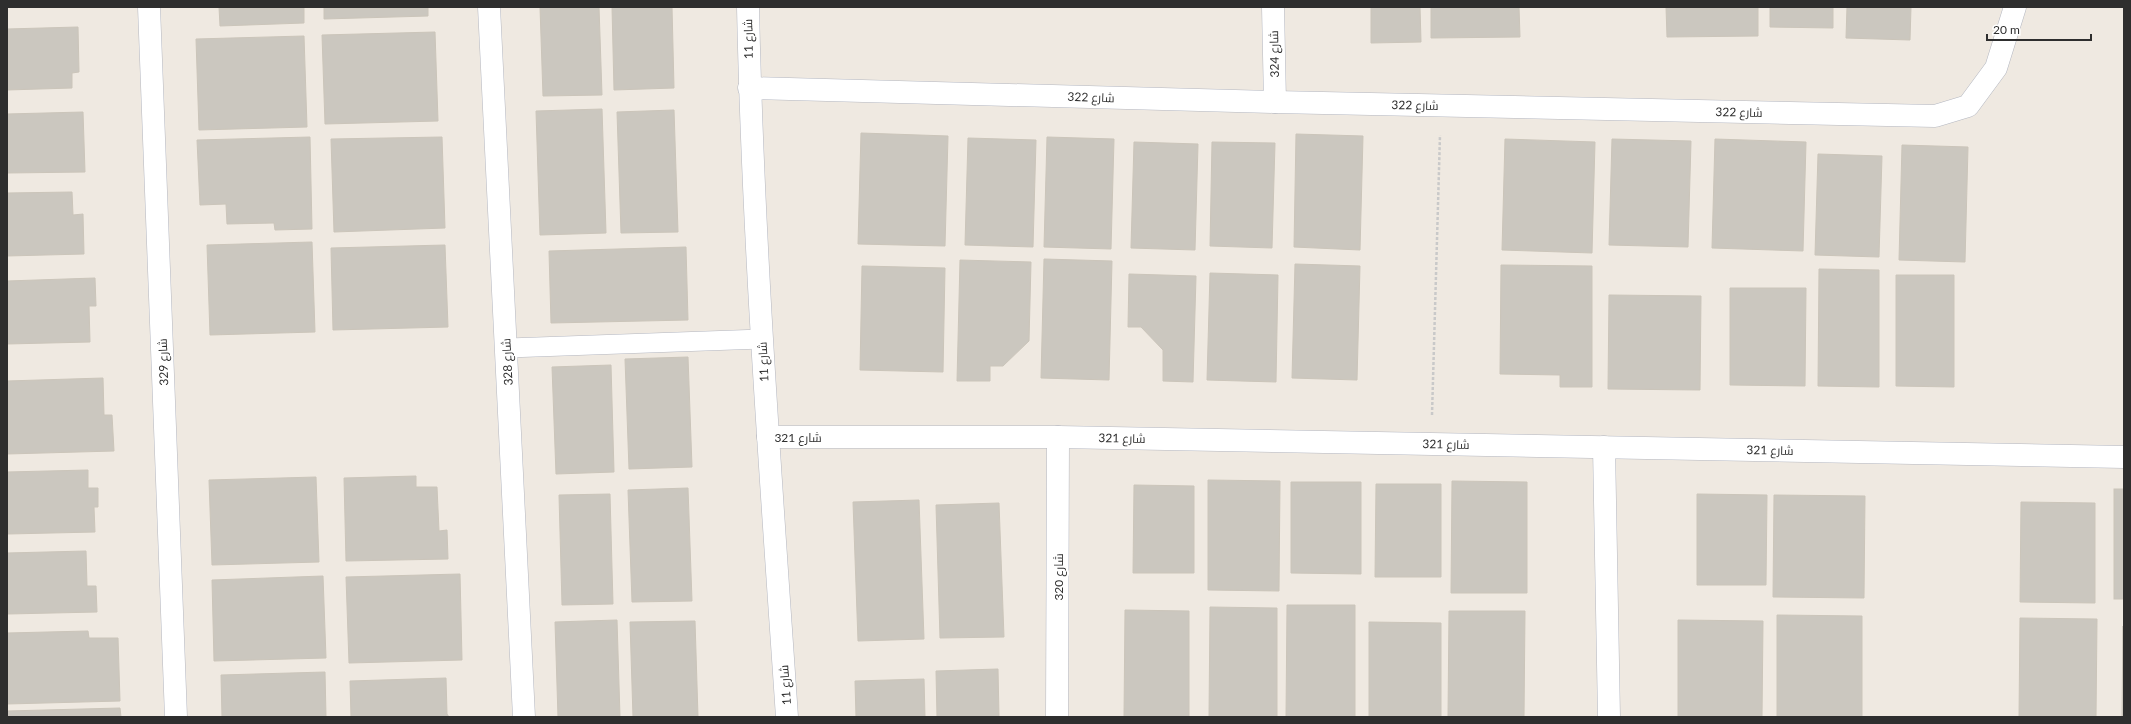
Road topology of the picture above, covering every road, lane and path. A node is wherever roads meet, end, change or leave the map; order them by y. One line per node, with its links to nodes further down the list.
1 (149, 7): 16 (street, شارع 329)
2 (489, 7): 10 (street, شارع 328)
3 (748, 7): 6 (street, شارع 11)
4 (1273, 7): 7 (street, شارع 324)
5 (2015, 7): 8 (street, شارع 322)
6 (750, 88): 7 (street, شارع 322); 9 (street, شارع 11)
7 (1275, 102): 8 (street, شارع 322)
8 (1441, 105): 13 (path)
9 (762, 339): 10 (lane); 11 (street, شارع 11)
10 (506, 348): 17 (street, شارع 328)
11 (768, 437): 12 (street, شارع 321); 18 (street, شارع 11)
12 (1058, 437): 13 (street, شارع 321); 19 (street, شارع 320)
13 (1432, 444): 14 (street, شارع 321)
14 (1604, 447): 15 (street, شارع 321); 20 (street)
15 (2124, 457)
16 (176, 717)
17 (524, 717)
18 (787, 717)
19 (1057, 717)
20 (1609, 717)

